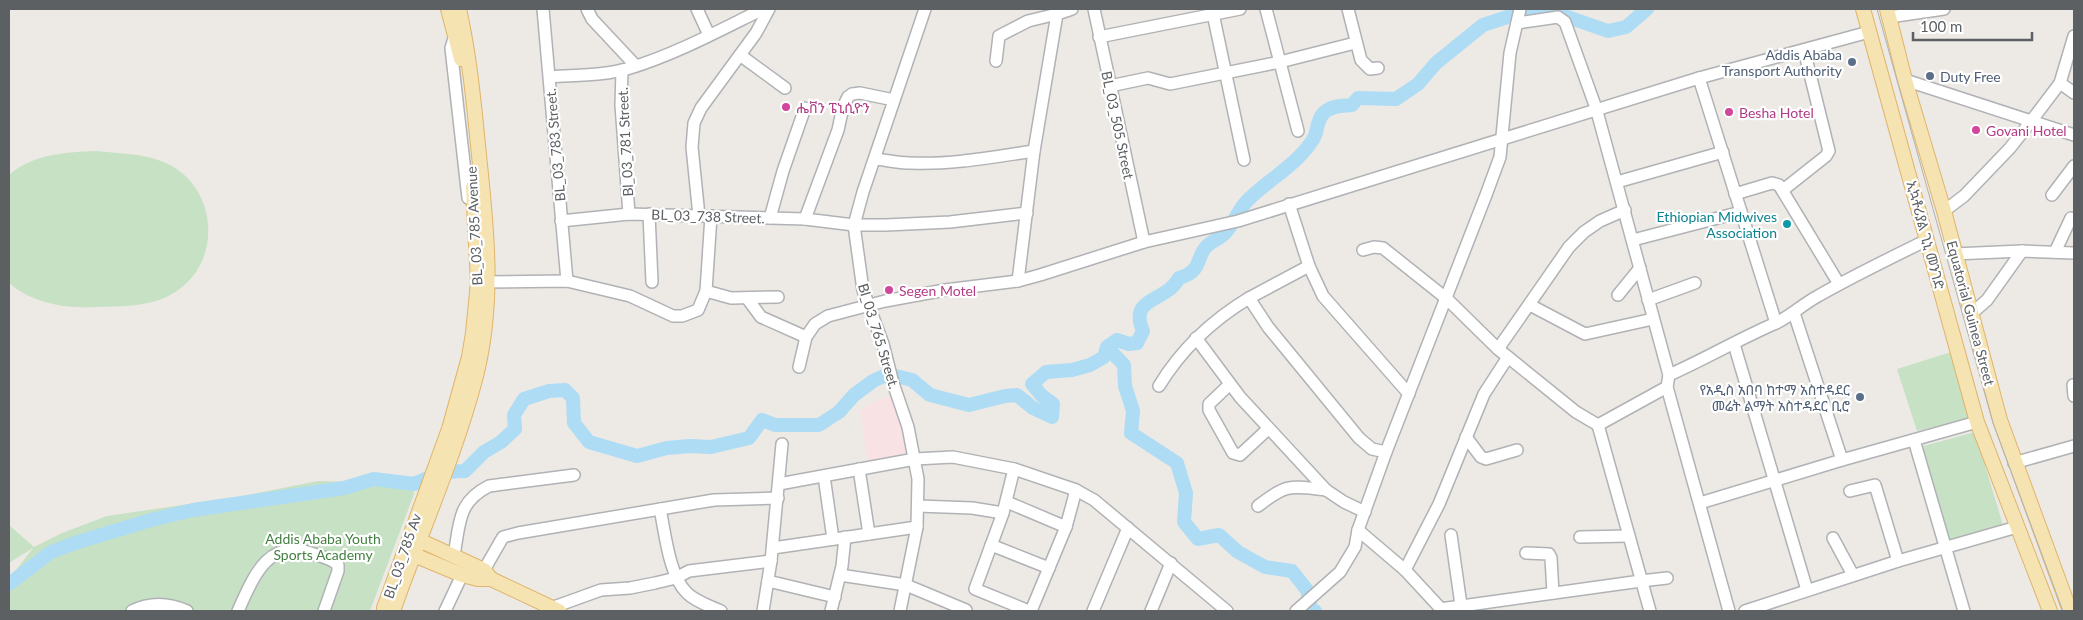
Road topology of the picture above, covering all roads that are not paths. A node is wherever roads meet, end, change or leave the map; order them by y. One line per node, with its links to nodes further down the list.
1 (543, 9): 33 (street, BL_03_783 Street.)
2 (587, 9): 29 (street)
3 (697, 9): 20 (street)
4 (763, 9): 20 (street)
5 (769, 9): 25 (street)
6 (925, 9): 40 (street, Bl_03_765 Street.)
7 (1072, 9): 17 (street)
8 (1094, 9): 22 (street, BL_03_505 Street)
9 (1240, 9): 15 (street)
10 (1266, 9): 28 (street)
11 (1348, 9): 23 (street)
12 (1863, 9): 19 (main road, ኢኳቶሪያል ጊኒ መንገድ)
13 (1944, 9): 16 (street)
14 (451, 10): 82 (main road, BL_03_785 Avenue); 82 (main road, BL_03_785 Avenue)
15 (1212, 12): 22 (street); 32 (street)
16 (1888, 13): 35 (main road, Equatorial Guinea Street)
17 (1057, 14): 26 (street); 47 (street)
18 (1518, 16): 42 (street); 46 (street)
19 (1869, 32): 24 (street); 71 (main road, ኢኳቶሪያል ጊኒ መንገድ)
20 (709, 35): 29 (street)
21 (2074, 36): 27 (street)
22 (1099, 37): 37 (street, BL_03_505 Street)
23 (1355, 43): 28 (street); 30 (street)
24 (1804, 50): 34 (street); 53 (street)
25 (740, 55): 38 (street); 63 (street)
26 (996, 61)
27 (2071, 61): 36 (street)
28 (1280, 62): 32 (street); 44 (street)
29 (636, 66): 31 (street)
30 (1378, 68)
31 (622, 70): 33 (street); 61 (street, Bl_03_781 Street.)
32 (1226, 74): 37 (street); 50 (street)
33 (550, 77): 68 (street, BL_03_783 Street.)
34 (1699, 78): 42 (street); 48 (street)
35 (1905, 80): 43 (street); 58 (main road, Equatorial Guinea Street)
36 (2060, 83): 39 (street); 43 (street)
37 (1110, 86): 72 (street, BL_03_505 Street)
38 (785, 88)
39 (2074, 93)
40 (894, 100): 49 (street, Bl_03_765 Street.); 67 (street)
41 (805, 108): 65 (street)
42 (1596, 108): 46 (street); 52 (street)
43 (2032, 120): 45 (street); 58 (street)
44 (1298, 131)
45 (2074, 135)
46 (1503, 139): 56 (street); 91 (street)
47 (1034, 151): 49 (street); 60 (street)
48 (1723, 152): 52 (street); 54 (street)
49 (875, 159): 69 (street, Bl_03_765 Street.)
50 (1244, 160)
51 (2074, 166): 55 (street)
52 (1617, 182): 57 (street)
53 (1783, 190): 54 (street); 85 (street)
54 (1735, 194): 59 (street)
55 (2052, 196)
56 (1289, 204): 72 (street); 78 (street)
57 (1625, 210): 70 (street); 93 (street)
58 (1944, 210): 77 (main road, Equatorial Guinea Street)
59 (1741, 212): 70 (street); 98 (street)
60 (1027, 213): 69 (street, BL_03_738 Street.); 81 (street)
61 (629, 214): 62 (street, BL_03_738 Street.); 68 (street, BL_03_738 Street.)
62 (649, 214): 63 (street, BL_03_738 Street.); 83 (street)
63 (699, 216): 64 (street, BL_03_738 Street.)
64 (711, 216): 65 (street, BL_03_738 Street.); 86 (street)
65 (770, 218): 67 (street, BL_03_738 Street.)
66 (2071, 218): 75 (street)
67 (805, 219): 69 (street, BL_03_738 Street.)
68 (561, 220): 80 (street, BL_03_783 Street.)
69 (854, 225): 94 (street, Bl_03_765 Street.)
70 (1633, 240): 79 (street)
71 (1927, 240): 85 (street); 110 (main road, ኢኳቶሪያል ጊኒ መንገድ)
72 (1144, 242): 81 (street)
73 (1363, 250): 91 (street)
74 (2022, 251): 75 (street); 77 (street); 96 (street)
75 (2055, 252): 76 (street)
76 (2074, 253)
77 (1954, 254): 96 (main road, Equatorial Guinea Street)
78 (1309, 266): 90 (street); 109 (street)
79 (1640, 268): 87 (street); 92 (street)
80 (566, 281): 82 (street); 86 (street)
81 (1018, 281): 94 (street)
82 (483, 282): 132 (main road, BL_03_785 Avenue)
83 (652, 282)
84 (1695, 283): 92 (street)
85 (1839, 284): 95 (street)
86 (706, 291): 89 (street)
87 (1618, 295)
88 (778, 297): 89 (street)
89 (747, 298): 99 (street)
90 (1249, 298): 100 (street); 118 (street)
91 (1447, 299): 102 (street); 109 (street)
92 (1648, 300): 97 (street)
93 (1530, 305): 97 (street); 102 (street)
94 (868, 306): 99 (street); 119 (street, Bl_03_765 Street.)
95 (1794, 313): 98 (street); 120 (street)
96 (1970, 314): 121 (main road, Equatorial Guinea Street)
97 (1653, 318): 105 (street)
98 (1776, 323): 101 (street)
99 (806, 337): 104 (street)
100 (1196, 338): 106 (street); 107 (street)
101 (1734, 344): 105 (street); 126 (street)
102 (1498, 349): 103 (street)
103 (1508, 357): 111 (street); 113 (street)
104 (799, 366)
105 (1669, 375): 108 (street)
106 (1230, 384): 112 (street); 112 (street)
107 (1158, 386)
108 (1667, 387): 111 (street); 133 (street)
109 (1409, 394): 118 (street)
110 (1977, 422): 114 (street); 141 (main road, ኢኳቶሪያል ጊኒ መንገድ)
111 (1598, 425): 146 (street)
112 (1268, 429): 129 (street)
113 (1466, 437): 117 (street); 162 (street)
114 (1914, 440): 120 (street); 154 (street)
115 (782, 444): 127 (street)
116 (2074, 446): 121 (street)
117 (1517, 450)
118 (1386, 452): 138 (street)
119 (915, 459): 122 (street); 123 (street); 134 (street, Bl_03_765 Street.)
120 (1842, 460): 126 (street)
121 (2014, 463): 201 (main road, Equatorial Guinea Street)
122 (859, 469): 125 (street); 144 (street)
123 (1014, 469): 128 (street); 136 (street)
124 (574, 475): 157 (street)
125 (824, 476): 127 (street); 150 (street)
126 (1774, 480): 133 (street); 173 (street)
127 (779, 484): 131 (street)
128 (1076, 490): 140 (street); 142 (street)
129 (1326, 490): 135 (street); 138 (street)
130 (1850, 491): 159 (street)
131 (778, 498): 137 (street); 153 (street)
132 (427, 503): 151 (main road, BL_03_785 Av); 185 (main road, BL_03_785 Av)
133 (1700, 503): 197 (street)
134 (918, 506): 136 (street); 139 (street, Bl_03_765 Street.)
135 (1258, 506)
136 (1005, 507): 140 (street); 152 (street)
137 (660, 509): 163 (street); 167 (street)
138 (1365, 512): 143 (street)
139 (917, 527): 144 (street); 171 (street, Bl_03_765 Street.)
140 (1066, 527): 161 (street)
141 (2017, 527): 154 (street); 200 (main road)
142 (1128, 528): 160 (street); 192 (street)
143 (1358, 530): 162 (street); 195 (street)
144 (869, 534): 147 (street)
145 (1451, 535): 175 (street)
146 (1629, 536): 148 (street); 170 (street)
147 (845, 537): 150 (street); 165 (street)
148 (1580, 537)
149 (1833, 538): 166 (street)
150 (833, 539): 153 (street)
151 (419, 540): 156 (main road, BL_03_785 Av); 157 (main road)
152 (991, 545): 161 (street); 172 (street)
153 (773, 548): 158 (street)
154 (1944, 548): 159 (street); 199 (street)
155 (1526, 553): 174 (street)
156 (414, 555): 164 (main road); 186 (main road, BL_03_785 Av)
157 (454, 555): 163 (main road)
158 (772, 561): 167 (street); 169 (street)
159 (1898, 561): 166 (street)
160 (1171, 563): 177 (street); 193 (street)
161 (1049, 568): 191 (street)
162 (1405, 570): 180 (street)
163 (488, 574): 164 (main road); 178 (main road)
164 (462, 575): 187 (street)
165 (840, 575): 171 (street); 176 (street)
166 (1853, 575): 173 (street)
167 (676, 578): 178 (street); 188 (street)
168 (1667, 578): 170 (street)
169 (768, 581): 176 (street); 189 (street)
170 (1641, 581): 174 (street); 196 (street)
171 (906, 586): 179 (street); 190 (street, Bl_03_765 Street.)
172 (974, 590): 179 (street); 191 (street)
173 (1807, 590): 198 (street)
174 (1553, 593): 175 (street)
175 (1461, 606): 180 (street)
176 (835, 607)
177 (1216, 607): 194 (street)
178 (553, 610)
179 (966, 610)
180 (1442, 610)
181 (132, 611): 182 (street)
182 (187, 611)
183 (238, 611): 184 (street)
184 (324, 611)
185 (383, 611)
186 (393, 611)
187 (445, 611)
188 (722, 611)
189 (764, 611)
190 (900, 611)
191 (1030, 611)
192 (1093, 611)
193 (1151, 611)
194 (1227, 611)
195 (1296, 611)
196 (1650, 611)
197 (1729, 611)
198 (1745, 611)
199 (1964, 611)
200 (2048, 611)
201 (2072, 611)

